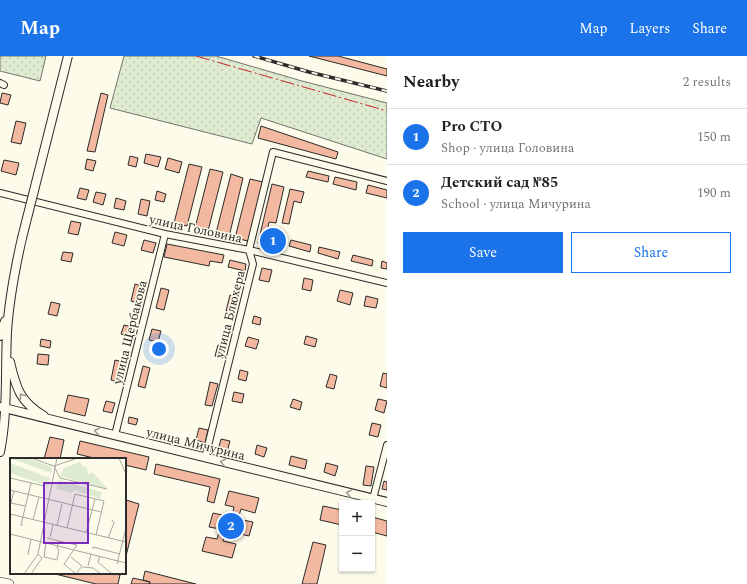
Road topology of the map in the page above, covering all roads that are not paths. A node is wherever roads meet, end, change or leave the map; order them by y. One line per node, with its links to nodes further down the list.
1 (68, 56): 7 (street, bridge)
2 (387, 181): 5 (street, улица Блюхера)
3 (0, 193): 4 (street, улица Головина)
4 (165, 234): 5 (street, улица Головина); 12 (street, улица Щербакова)
5 (249, 250): 6 (street, улица Головина); 15 (street, улица Блюхера)
6 (387, 283)
7 (9, 308): 8 (street); 9 (street)
8 (0, 336)
9 (7, 350): 10 (street); 11 (street, one-way to 9)
10 (3, 407): 11 (street, улица Мичурина); 14 (street)
11 (52, 420): 12 (street, улица Мичурина, one-way to 11)
12 (115, 435): 15 (street, улица Мичурина)
13 (387, 445): 16 (street)
14 (0, 452)
15 (205, 458): 16 (street, улица Мичурина, one-way to 15)
16 (373, 499): 17 (street, улица Мичурина)
17 (387, 502)
18 (0, 582): 19 (main road)
19 (9, 584)

